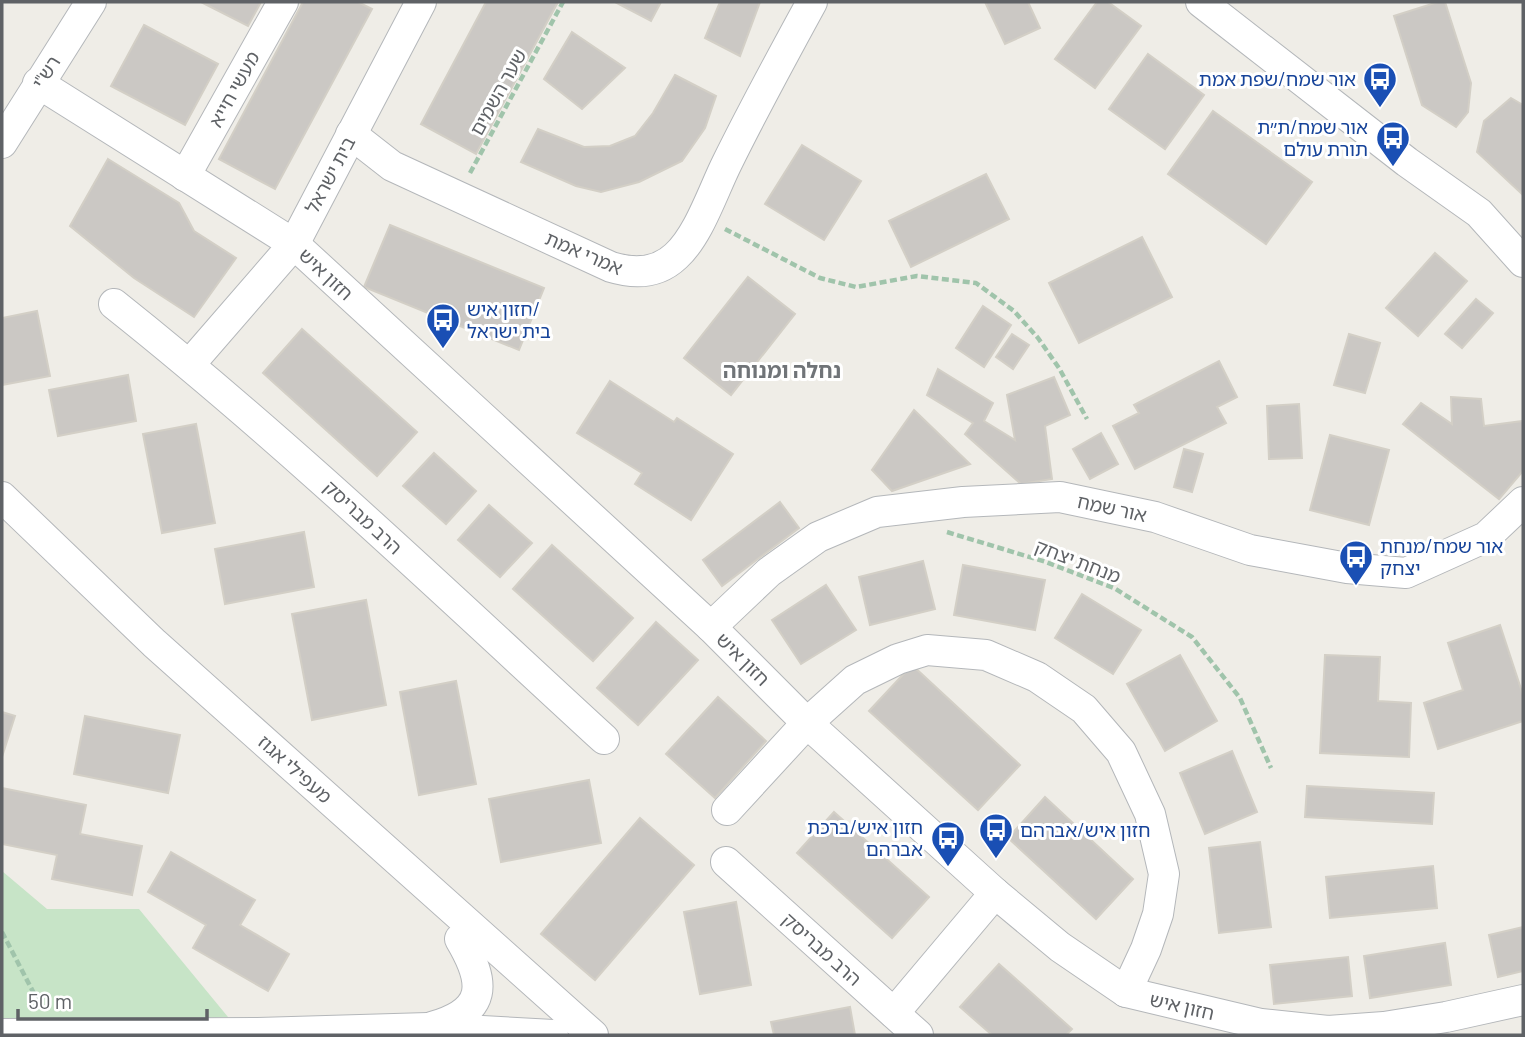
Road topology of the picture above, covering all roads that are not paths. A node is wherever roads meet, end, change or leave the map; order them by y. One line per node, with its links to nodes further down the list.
1 (91, 2): 6 (street, רש"י)
2 (283, 2): 9 (street, מעשי חייא)
3 (421, 2): 7 (street, בית ישראל)
4 (812, 2): 7 (street, אמרי אמת)
5 (1201, 2): 11 (street)
6 (38, 83): 8 (street, רש"י); 9 (street, חזון איש)
7 (351, 134): 10 (street, בית ישראל)
8 (2, 143)
9 (185, 176): 10 (street, חזון איש)
10 (294, 244): 13 (street, בית ישראל); 17 (street, חזון איש)
11 (1523, 262)
12 (114, 304): 13 (street, הרב מבריסק)
13 (190, 364): 19 (street, הרב מבריסק)
14 (2, 498): 32 (street, מעפילי אגוז)
15 (1523, 502): 17 (street, אור שמח)
16 (2, 522): 23 (street, מעפילי אגוז)
17 (711, 627): 18 (street, חזון איש)
18 (807, 723): 20 (street); 22 (street, חזון איש); 24 (street)
19 (604, 739)
20 (727, 810)
21 (726, 862): 26 (street, הרב מבריסק)
22 (995, 893): 24 (street, חזון איש); 26 (street)
23 (460, 939): 27 (street); 31 (street, מעפילי אגוז)
24 (1126, 992): 25 (street, חזון איש)
25 (1523, 1000)
26 (894, 1013): 33 (street, הרב מבריסק)
27 (428, 1028): 29 (street); 30 (street)
28 (2, 1034): 29 (street)
29 (258, 1034)
30 (552, 1035)
31 (568, 1035)
32 (593, 1035)
33 (919, 1035)

